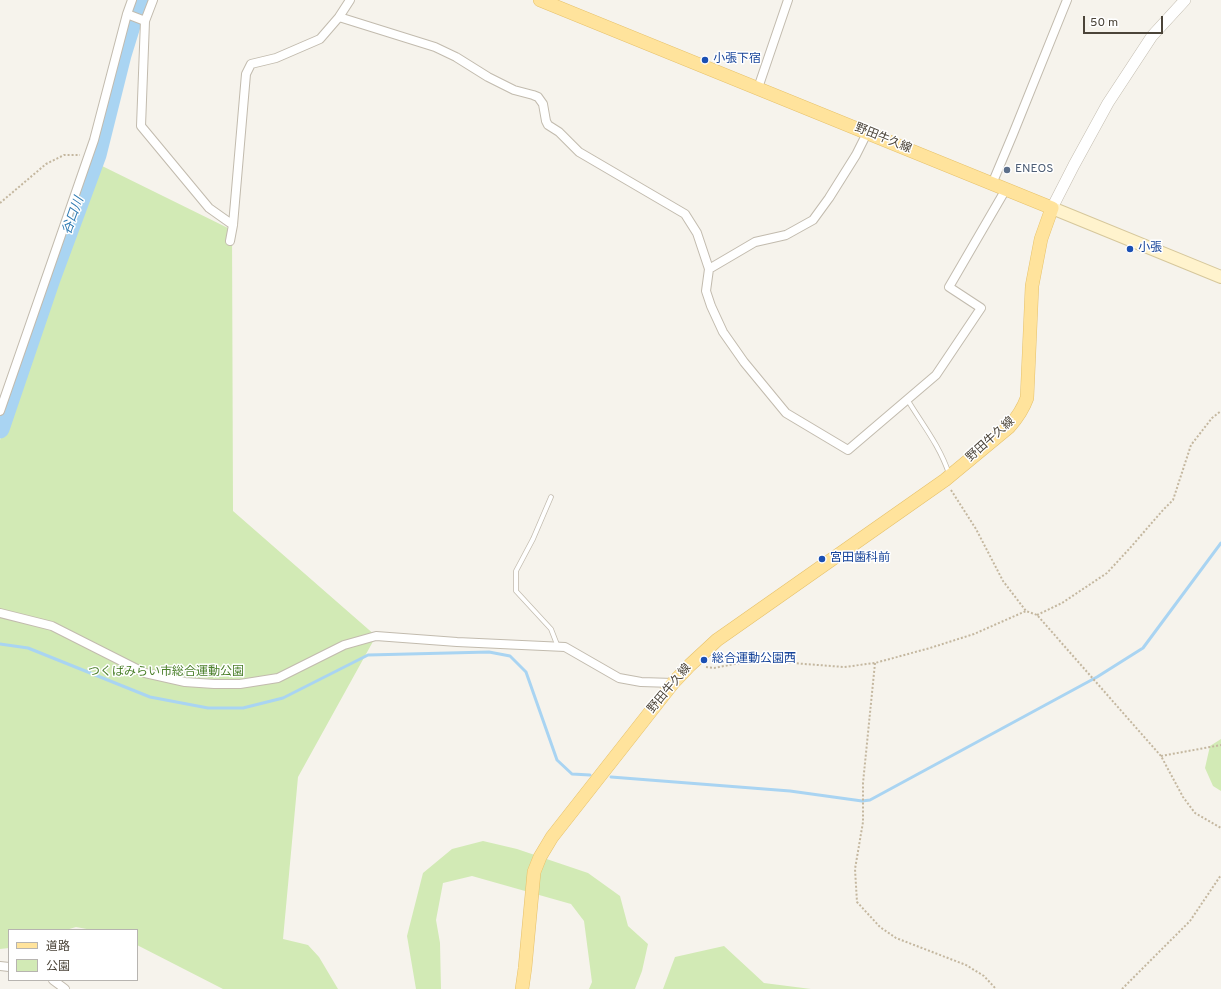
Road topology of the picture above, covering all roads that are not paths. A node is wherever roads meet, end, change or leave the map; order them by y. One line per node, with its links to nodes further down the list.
1 (132, 0): 8 (street)
2 (153, 0): 10 (street)
3 (350, 0): 9 (street)
4 (540, 0): 11 (main road, 野田牛久線)
5 (788, 0): 11 (street)
6 (1067, 0): 13 (street)
7 (1185, 0): 15 (street)
8 (127, 14): 10 (street); 21 (street)
9 (339, 17): 16 (street); 18 (street)
10 (145, 21): 16 (street)
11 (758, 88): 12 (main road, 野田牛久線)
12 (867, 133): 13 (main road, 野田牛久線); 18 (street)
13 (992, 184): 14 (main road, 野田牛久線)
14 (1006, 189): 15 (main road, 野田牛久線); 20 (street)
15 (1052, 208): 19 (main road); 22 (main road, 野田牛久線)
16 (234, 225): 17 (street)
17 (230, 241)
18 (709, 269): 20 (street)
19 (1221, 277)
20 (908, 399): 22 (lane)
21 (0, 411)
22 (947, 478): 26 (main road, 野田牛久線)
23 (551, 497): 25 (lane)
24 (0, 613): 25 (street)
25 (558, 647): 26 (street)
26 (673, 683): 29 (main road, 野田牛久線)
27 (53, 981): 28 (street)
28 (65, 989)
29 (522, 989)

